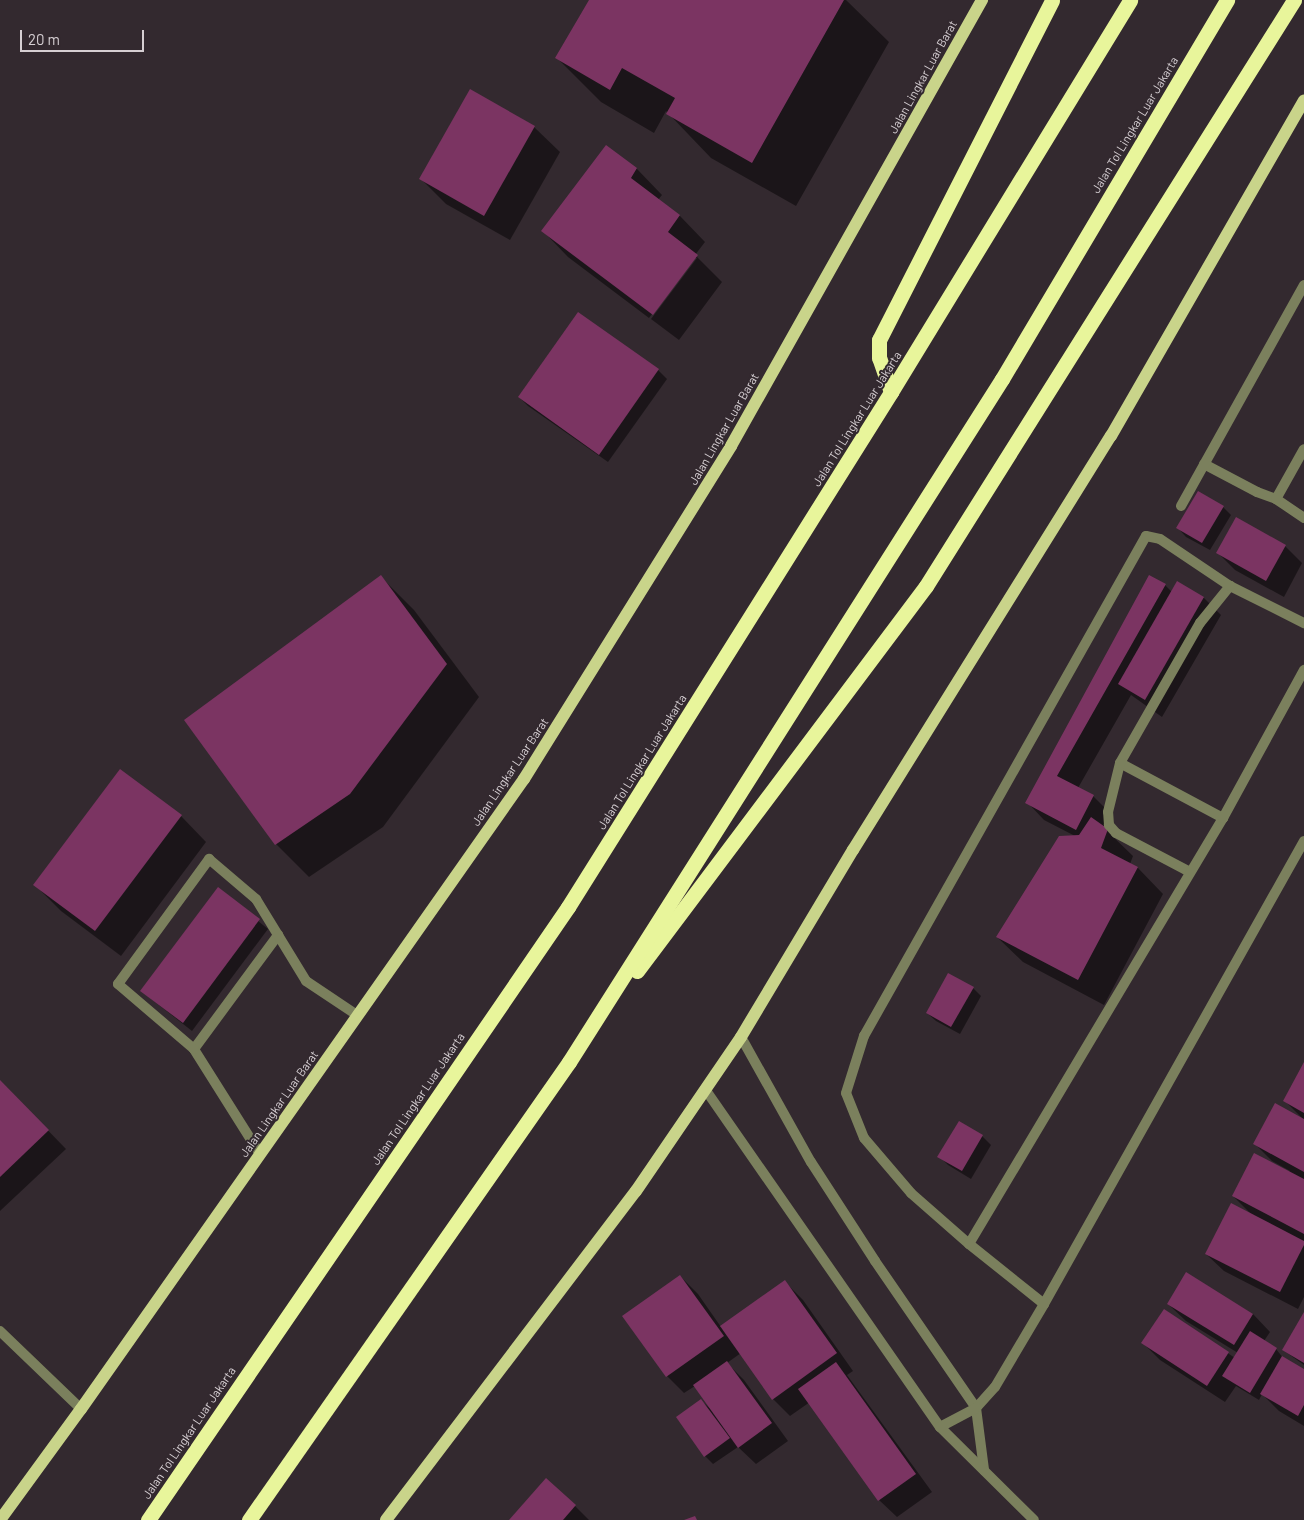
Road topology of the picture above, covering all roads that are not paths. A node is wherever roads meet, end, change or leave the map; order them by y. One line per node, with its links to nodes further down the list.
1 (982, 0): 22 (main road, Jalan Lingkar Luar Barat)
2 (1052, 0): 8 (highway)
3 (1130, 0): 8 (highway, Jalan Tol Lingkar Luar Jakarta)
4 (1227, 0): 25 (highway, Jalan Tol Lingkar Luar Jakarta)
5 (1294, 0): 25 (highway)
6 (1304, 101): 23 (main road)
7 (1304, 285): 10 (street)
8 (891, 392): 36 (highway, Jalan Tol Lingkar Luar Jakarta)
9 (1304, 448): 11 (street)
10 (1204, 464): 11 (street); 12 (street)
11 (1276, 499): 13 (street)
12 (1181, 506)
13 (1304, 518)
14 (1230, 586): 15 (street); 17 (street); 28 (street)
15 (1304, 623)
16 (1304, 670): 18 (street)
17 (1120, 763): 18 (street); 20 (street)
18 (1223, 818): 20 (street)
19 (1304, 841): 29 (street)
20 (1190, 872): 28 (street)
21 (278, 935): 22 (street); 24 (street); 24 (street)
22 (358, 1015): 27 (main road, Jalan Lingkar Luar Barat)
23 (740, 1037): 26 (main road); 31 (street)
24 (194, 1049): 27 (street)
25 (569, 1062): 37 (highway, Jalan Tol Lingkar Luar Jakarta)
26 (705, 1089): 33 (street); 38 (main road)
27 (260, 1154): 32 (main road, Jalan Lingkar Luar Barat)
28 (970, 1244): 29 (street)
29 (1044, 1304): 31 (street)
30 (0, 1331): 32 (street)
31 (976, 1408): 33 (street); 34 (street)
32 (81, 1409): 35 (main road, Jalan Lingkar Luar Barat)
33 (940, 1427): 34 (street)
34 (984, 1470): 39 (street)
35 (0, 1520)
36 (148, 1520)
37 (248, 1520)
38 (386, 1520)
39 (1034, 1520)

